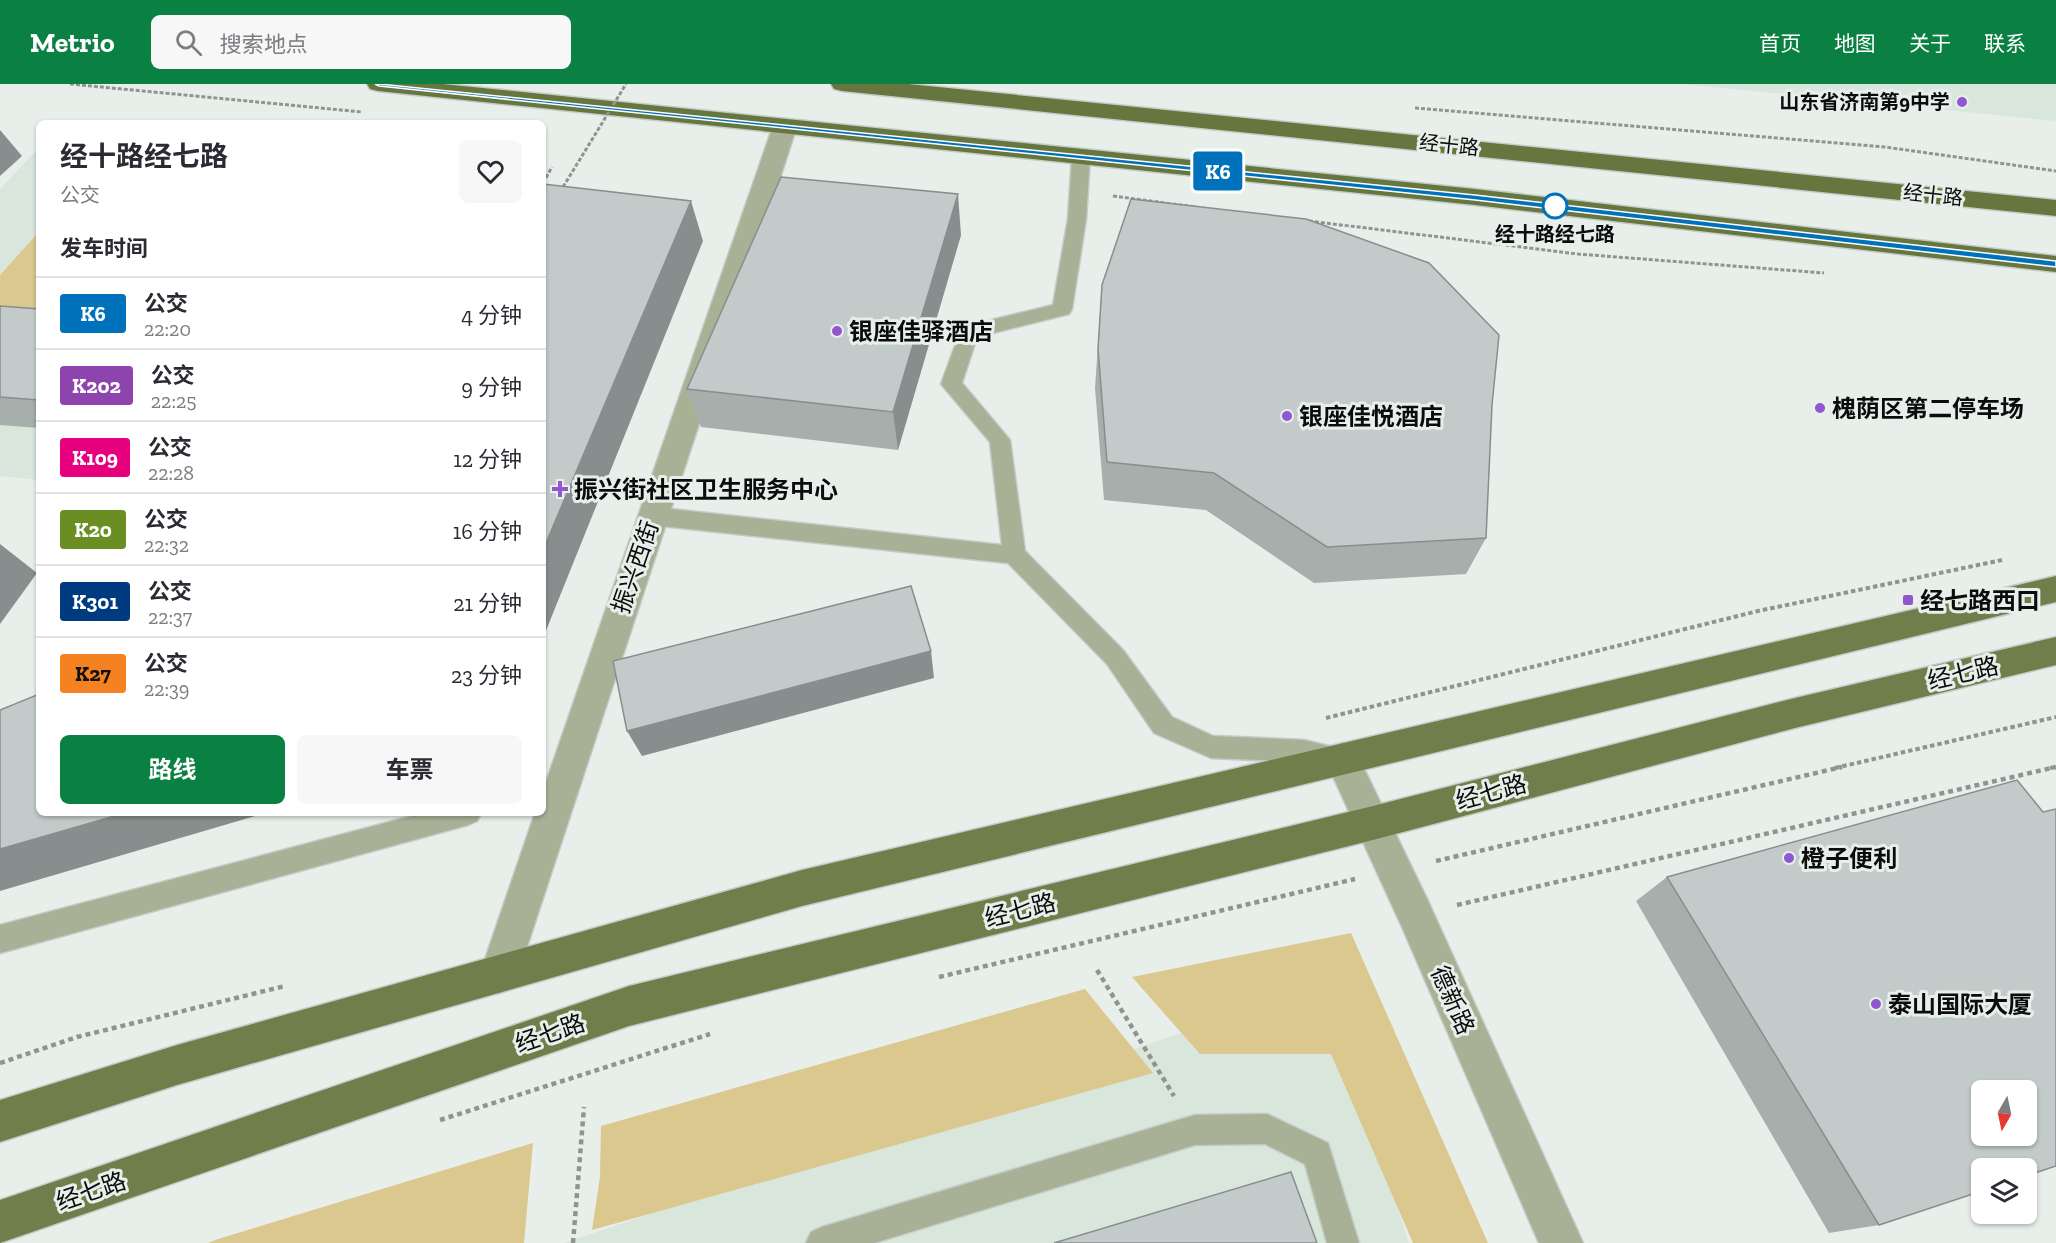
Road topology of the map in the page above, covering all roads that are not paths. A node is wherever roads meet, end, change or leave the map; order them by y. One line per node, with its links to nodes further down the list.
1 (378, 84): 3 (highway)
2 (842, 84): 5 (highway, 经十路)
3 (785, 126): 4 (highway); 7 (street, 振兴西街)
4 (1081, 157): 6 (highway); 8 (lane)
5 (2056, 208)
6 (2056, 264)
7 (652, 516): 8 (lane); 12 (street, 振兴西街)
8 (1014, 555): 11 (lane)
9 (2056, 589): 11 (main road)
10 (2056, 651): 16 (main road, 经七路)
11 (1342, 759): 16 (street, 德新路); 18 (main road)
12 (551, 791): 13 (street, 振兴西街)
13 (546, 809)
14 (457, 816): 17 (lane)
15 (544, 816): 18 (street, 振兴西街)
16 (1373, 822): 20 (main road, 经七路); 23 (street, 德新路)
17 (0, 939)
18 (499, 974): 19 (main road)
19 (0, 1120)
20 (0, 1222)
21 (822, 1243): 22 (lane)
22 (1343, 1243)
23 (1561, 1243)

